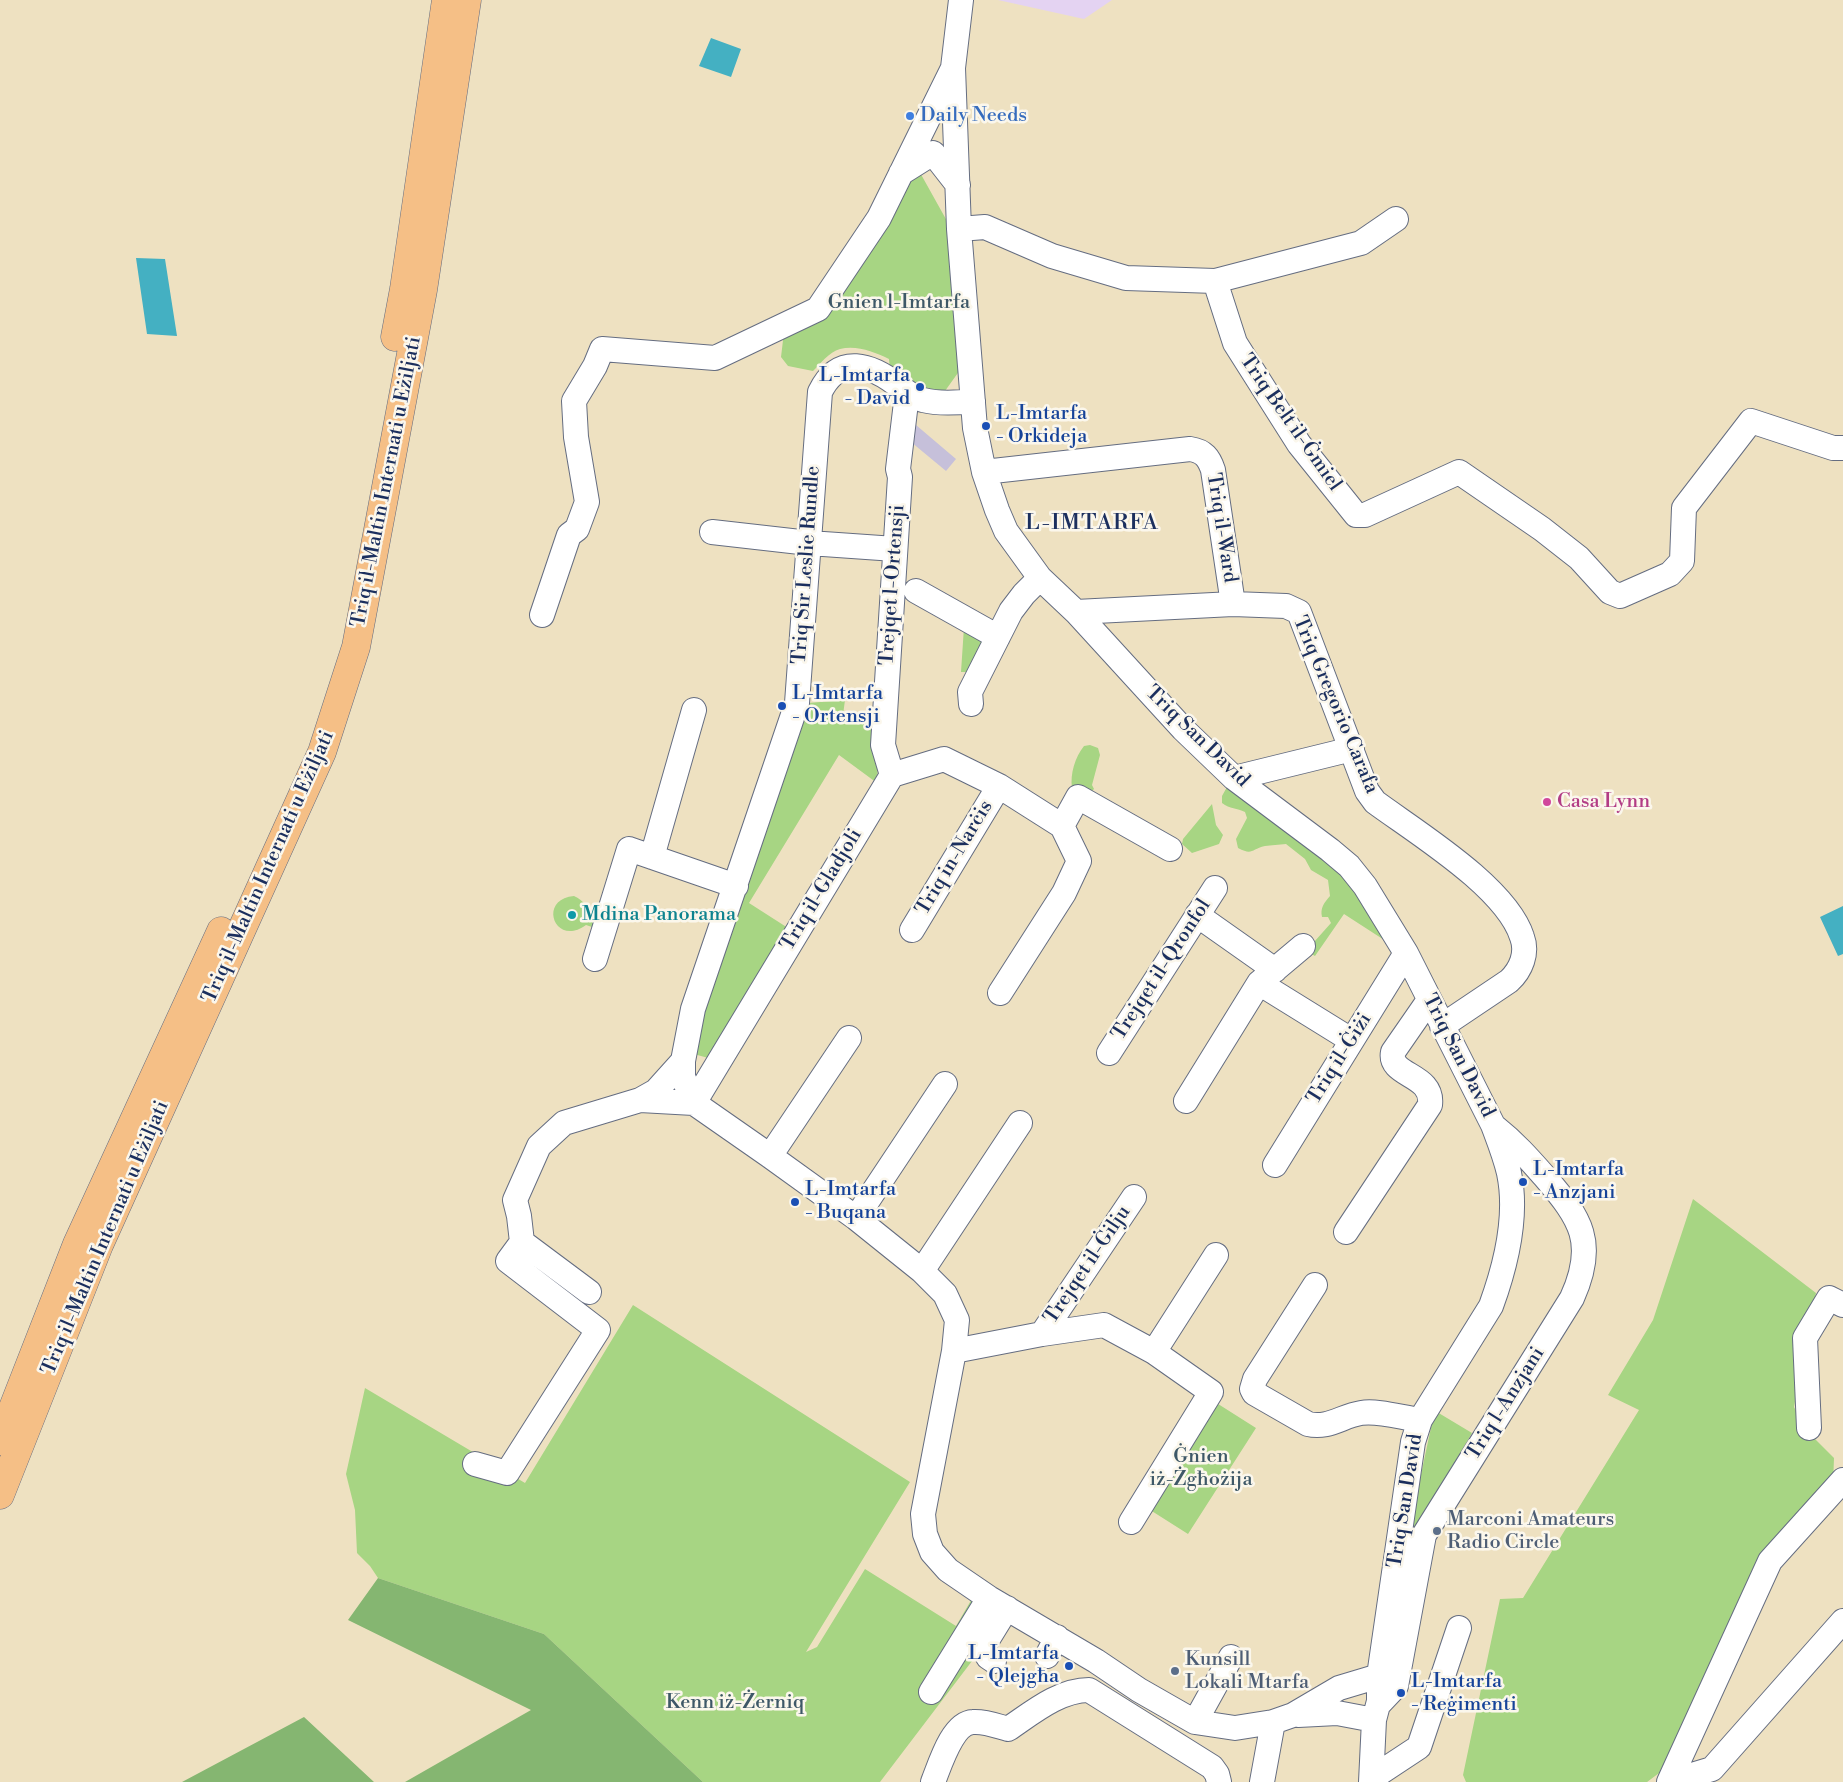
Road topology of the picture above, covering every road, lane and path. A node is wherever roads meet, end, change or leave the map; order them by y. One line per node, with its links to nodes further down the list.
1 (446, 0): 71 (highway, Triq il-Maltin Internati u Eżiljati)
2 (467, 0): 74 (highway, Triq il-Maltin Internati u Eżiljati)
3 (961, 0): 4 (street)
4 (953, 68): 5 (street, Triq San David); 6 (street)
5 (956, 133): 6 (street); 8 (street, Triq San David)
6 (920, 134): 7 (street)
7 (900, 174): 8 (street); 23 (street)
8 (958, 185): 10 (street, Triq San David)
9 (1396, 219): 11 (street)
10 (959, 229): 11 (street); 13 (street, Triq San David)
11 (1214, 281): 14 (street, Triq Belt il-Ġmiel)
12 (907, 394): 13 (street, Triq Sir Leslie Rundle); 17 (street, Triq Sir Leslie Rundle); 18 (street, Trejqet l-Ortensji)
13 (973, 401): 15 (street, Triq San David)
14 (1843, 448)
15 (984, 472): 19 (street, Triq San David); 21 (street, Triq il-Ward)
16 (712, 532): 17 (street)
17 (809, 544): 18 (street); 34 (street, Triq Sir Leslie Rundle)
18 (895, 549): 28 (street, Trejqet l-Ortensji)
19 (1040, 578): 22 (street, Triq San David); 24 (street)
20 (916, 591): 24 (street)
21 (1233, 604): 22 (street, Triq Gregorio Carafa); 27 (street, Triq Gregorio Carafa)
22 (1076, 612): 29 (street, Triq San David)
23 (542, 615)
24 (998, 637): 25 (street)
25 (971, 704)
26 (694, 710): 33 (street)
27 (1352, 749): 29 (street); 44 (street, Triq Gregorio Carafa)
28 (892, 775): 30 (street); 52 (street, Triq il-Gladjoli)
29 (1234, 778): 39 (street, Triq San David)
30 (999, 786): 31 (street); 37 (street, Triq in-Narċis)
31 (1062, 826): 32 (street); 42 (street)
32 (1170, 849)
33 (652, 857): 34 (street); 40 (street)
34 (736, 886): 48 (street, Triq Sir Leslie Rundle)
35 (1215, 888): 36 (street, Trejqet il-Qronfol)
36 (1197, 915): 41 (street); 47 (street, Trejqet il-Qronfol)
37 (912, 930)
38 (1303, 946): 41 (street)
39 (1406, 953): 43 (street, Triq San David); 46 (street, Triq il-Ġiżi)
40 (595, 959)
41 (1267, 976): 46 (street); 51 (street)
42 (1000, 993)
43 (1429, 1000): 44 (street, Triq San David); 59 (street)
44 (1442, 1026): 54 (street, Triq San David)
45 (850, 1038): 55 (street)
46 (1351, 1040): 56 (street, Triq il-Ġiżi)
47 (1109, 1053)
48 (684, 1061): 50 (street); 52 (street, Triq Sir Leslie Rundle)
49 (945, 1084): 58 (street)
50 (640, 1100): 52 (street); 60 (street)
51 (1186, 1101)
52 (694, 1103): 55 (street)
53 (1020, 1123): 62 (street)
54 (1493, 1125): 69 (street, Triq San David); 83 (street, Triq l-Anzjani)
55 (770, 1156): 58 (street)
56 (1275, 1165)
57 (1134, 1196): 66 (street, Trejqet il-Ġilju)
58 (856, 1218): 62 (street)
59 (1346, 1232)
60 (522, 1242): 64 (street); 72 (street)
61 (1216, 1255): 68 (street)
62 (922, 1271): 67 (street)
63 (1315, 1284): 69 (street)
64 (589, 1292)
65 (1843, 1304): 70 (street)
66 (1042, 1334): 67 (street); 68 (street)
67 (954, 1351): 76 (street)
68 (1154, 1352): 75 (street)
69 (1420, 1420): 81 (street, Triq San David)
70 (1808, 1428)
71 (0, 1441)
72 (475, 1464)
73 (1843, 1480): 77 (street)
74 (0, 1495)
75 (1130, 1522)
76 (998, 1603): 80 (street); 82 (street); 85 (street)
77 (1843, 1621)
78 (1460, 1628): 86 (street)
79 (1231, 1657): 85 (street)
80 (994, 1662)
81 (1379, 1676): 83 (street, Triq San David); 84 (street)
82 (931, 1692)
83 (1376, 1712): 84 (street); 86 (street, Triq San David)
84 (1283, 1719): 85 (street); 89 (street)
85 (1194, 1722)
86 (1371, 1780)
87 (933, 1782): 88 (street)
88 (1219, 1782)
89 (1262, 1782)

